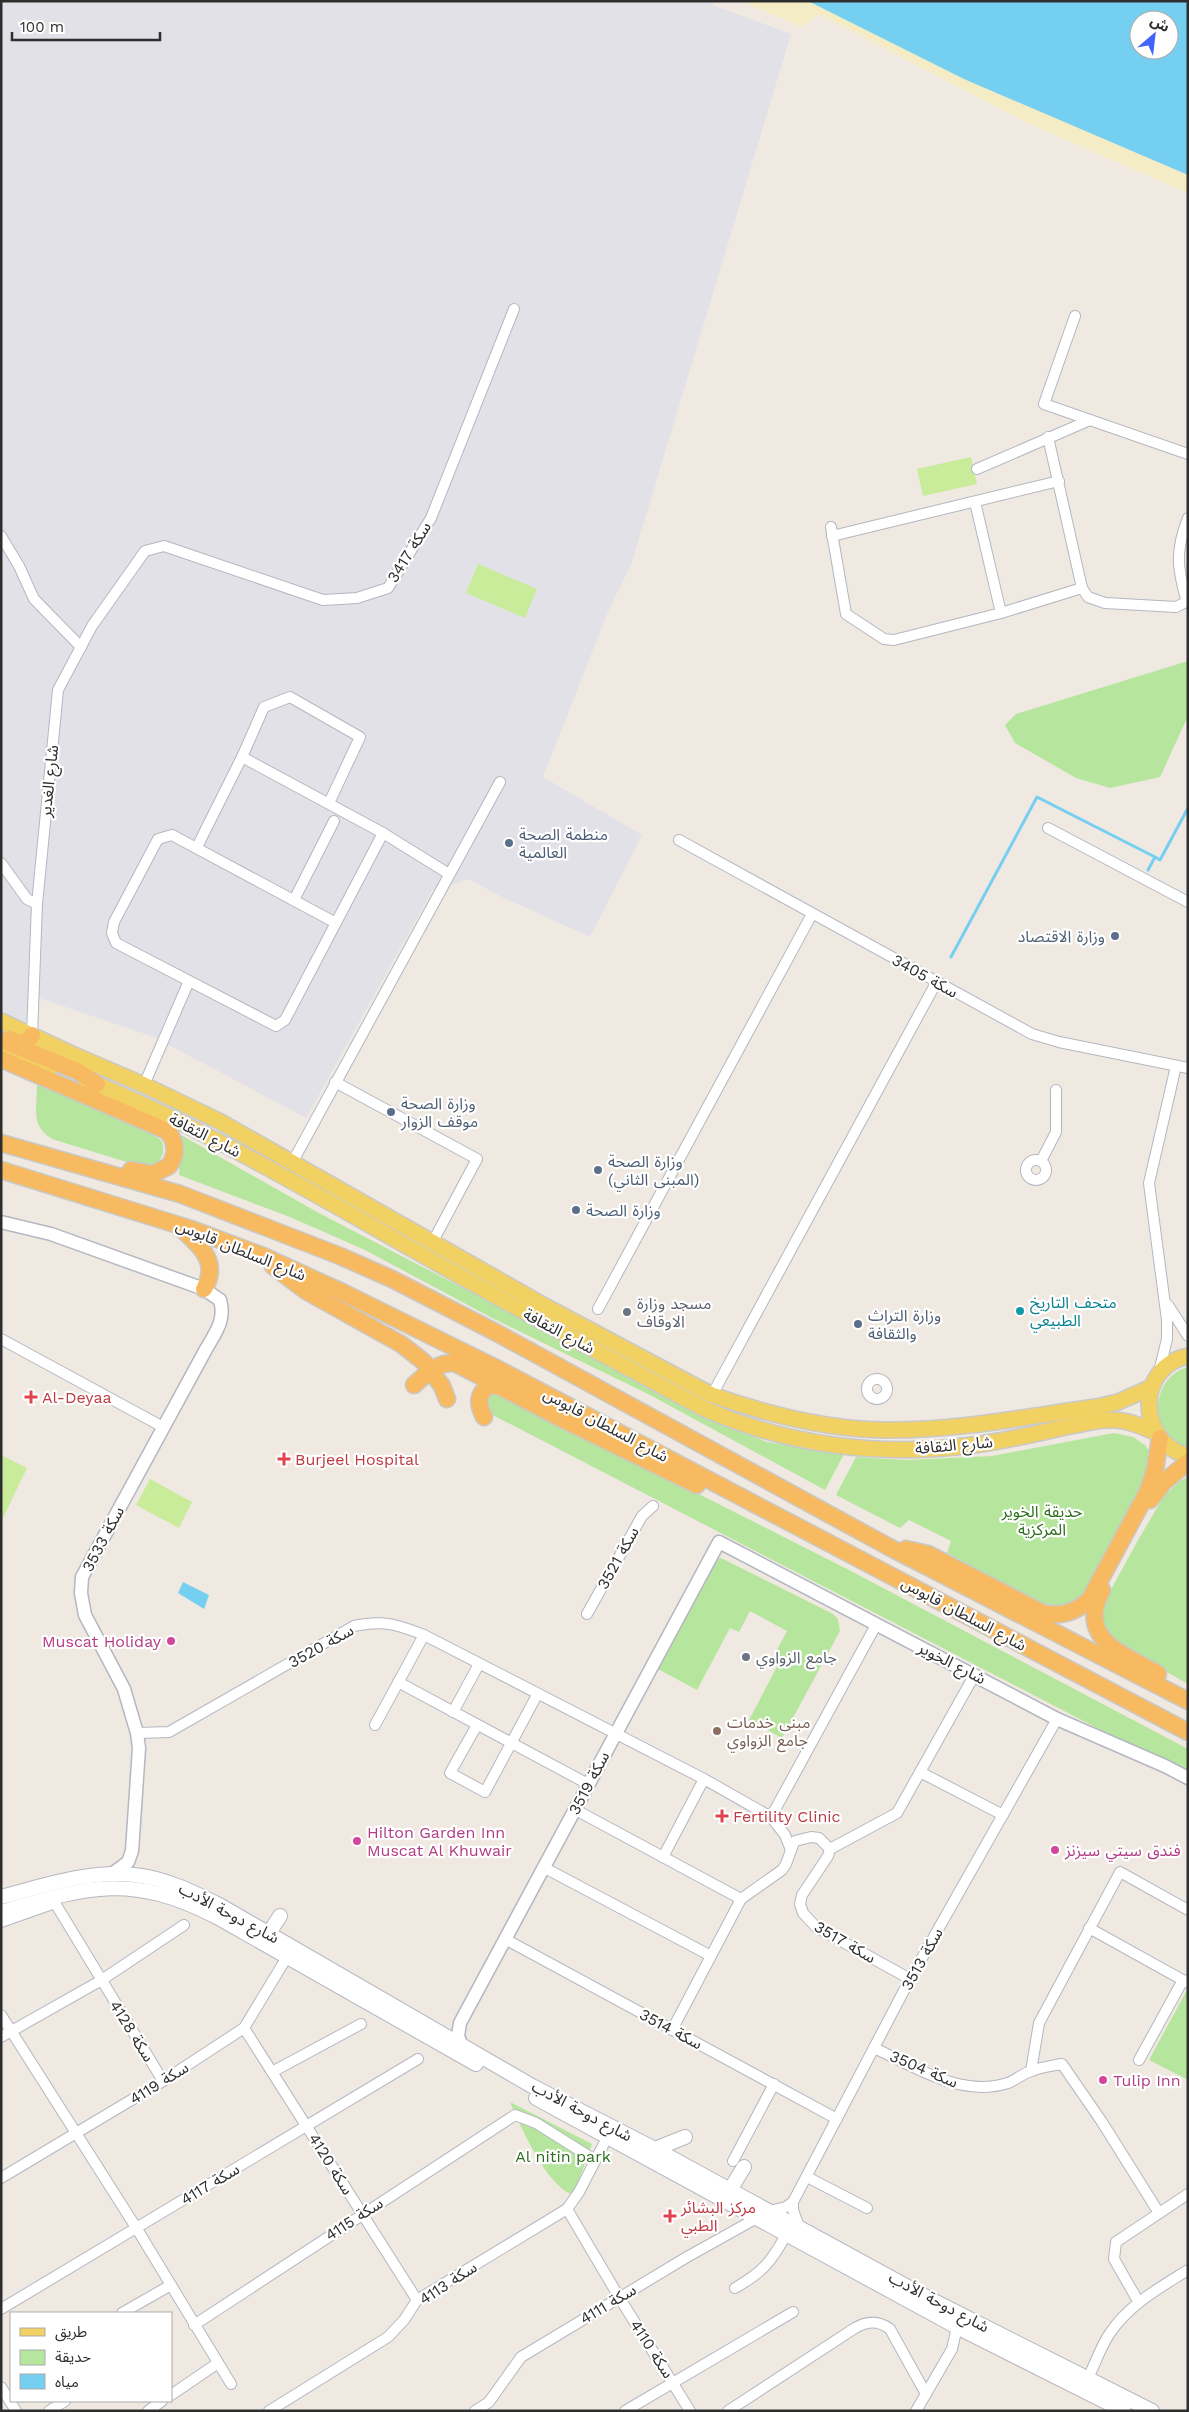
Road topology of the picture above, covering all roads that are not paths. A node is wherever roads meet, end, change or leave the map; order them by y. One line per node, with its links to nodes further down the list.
1 (514, 309): 11 (street, سكة 3417)
2 (1075, 316): 3 (street)
3 (1090, 420): 4 (street); 5 (street)
4 (1048, 437): 6 (street); 7 (street)
5 (1188, 454)
6 (977, 469)
7 (1059, 481): 8 (street); 12 (street)
8 (975, 502): 14 (street); 14 (street)
9 (1188, 518): 13 (street)
10 (1, 536): 15 (street)
11 (145, 551): 15 (street, شارع الغدير)
12 (1082, 588): 13 (street); 14 (street)
13 (1187, 602)
14 (1001, 613)
15 (81, 647): 28 (street, شارع الغدير)
16 (242, 757): 18 (street); 18 (street); 23 (street)
17 (500, 782): 25 (street)
18 (329, 803): 21 (street)
19 (334, 821): 26 (street)
20 (1048, 828): 27 (street)
21 (383, 833): 25 (street); 30 (street)
22 (679, 840): 29 (street, سكة 3405)
23 (197, 847): 26 (street); 31 (street)
24 (1, 863): 28 (street)
25 (449, 874): 41 (street)
26 (294, 900): 30 (street)
27 (1188, 902)
28 (37, 904): 35 (street, شارع الغدير)
29 (812, 914): 32 (street, سكة 3405); 56 (street)
30 (336, 923): 31 (street)
31 (189, 981): 43 (street)
32 (936, 983): 39 (street, سكة 3405); 65 (street)
33 (1, 1020): 35 (main road, شارع الثقافة)
34 (1, 1035): 35 (highway)
35 (32, 1035): 43 (main road, شارع الثقافة)
36 (1, 1040): 42 (highway)
37 (1, 1052): 42 (main road, شارع الثقافة)
38 (1, 1058): 48 (highway)
39 (1176, 1066): 40 (street, سكة 3405); 55 (street)
40 (1188, 1068)
41 (335, 1082): 47 (street); 52 (street)
42 (97, 1084): 60 (main road, شارع الثقافة)
43 (144, 1085): 47 (main road, شارع الثقافة)
44 (1056, 1090): 46 (street)
45 (1, 1143): 48 (highway, شارع السلطان قابوس)
46 (1041, 1161)
47 (292, 1163): 52 (main road, شارع الثقافة)
48 (98, 1169): 76 (highway, شارع السلطان قابوس)
49 (1, 1170): 51 (highway, شارع السلطان قابوس)
50 (1, 1222): 54 (street)
51 (177, 1224): 53 (highway, شارع السلطان قابوس); 54 (highway)
52 (432, 1243): 65 (main road, شارع الثقافة)
53 (263, 1256): 61 (highway); 74 (highway, شارع السلطان قابوس)
54 (204, 1289): 68 (street, سكة 3533)
55 (1166, 1300): 57 (street); 62 (street)
56 (598, 1309)
57 (1188, 1336)
58 (1, 1339): 68 (street)
59 (1188, 1356): 62 (main road, شارع الثقافة)
60 (606, 1357): 65 (main road); 69 (main road, شارع الثقافة)
61 (431, 1369): 63 (highway); 64 (highway); 66 (highway)
62 (1154, 1382): 65 (main road, شارع الثقافة); 70 (main road)
63 (414, 1385)
64 (505, 1388): 67 (highway); 74 (highway)
65 (712, 1395): 69 (main road)
66 (447, 1399)
67 (484, 1417)
68 (163, 1427): 92 (street, سكة 3533)
69 (756, 1428): 70 (main road, شارع الثقافة)
70 (1157, 1435): 71 (main road, شارع الثقافة); 76 (highway)
71 (1188, 1456)
72 (1188, 1462): 83 (highway)
73 (653, 1506): 77 (street, سكة 3521)
74 (821, 1540): 90 (highway, شارع السلطان قابوس)
75 (720, 1542): 78 (street, شارع الخوير); 91 (street, سكة 3519)
76 (889, 1548): 85 (highway, شارع السلطان قابوس)
77 (587, 1614)
78 (876, 1625): 81 (street, شارع الخوير); 100 (street)
79 (424, 1635): 80 (street, سكة 3520); 82 (street); 92 (street, سكة 3520)
80 (479, 1664): 84 (street, سكة 3520); 86 (street)
81 (975, 1674): 87 (street, شارع الخوير); 94 (street)
82 (398, 1682): 86 (street); 89 (street)
83 (1188, 1691)
84 (537, 1695): 91 (street, سكة 3520); 93 (street)
85 (1188, 1701)
86 (454, 1712): 88 (street)
87 (1057, 1719): 95 (street, شارع الخوير); 99 (street, سكة 3513)
88 (477, 1724): 93 (street); 93 (street)
89 (375, 1725)
90 (1188, 1732)
91 (615, 1733): 96 (street); 97 (street, سكة 3519)
92 (137, 1734): 103 (street, سكة 3533)
93 (511, 1743): 97 (street)
94 (920, 1772): 99 (street); 102 (street)
95 (1188, 1778)
96 (704, 1780): 100 (street); 104 (street)
97 (588, 1784): 98 (street, سكة 3519)
98 (574, 1809): 104 (street); 105 (street, سكة 3519)
99 (1002, 1815): 120 (street, سكة 3513)
100 (771, 1817): 101 (street)
101 (791, 1843): 102 (street); 109 (street)
102 (830, 1849): 120 (street, سكة 3517)
103 (132, 1851): 106 (street); 107 (street)
104 (663, 1857): 109 (street)
105 (543, 1867): 117 (street, سكة 3519); 118 (street)
106 (112, 1874): 107 (main road, شارع دوحة الأدب); 108 (main road, شارع دوحة الأدب)
107 (158, 1880): 116 (main road, شارع دوحة الأدب)
108 (1, 1897)
109 (741, 1900): 118 (street)
110 (1188, 1910): 115 (street)
111 (1, 1912): 119 (main road, شارع دوحة الأدب)
112 (280, 1916): 116 (main road)
113 (1, 1922): 121 (street, سكة 4128)
114 (184, 1925): 121 (street)
115 (1089, 1928): 122 (street); 135 (street)
116 (269, 1933): 129 (main road, شارع دوحة الأدب)
117 (505, 1940): 125 (street, سكة 3519); 127 (street, سكة 3514)
118 (711, 1956): 127 (street)
119 (287, 1957): 126 (street, سكة 4119); 143 (main road, شارع دوحة الأدب)
120 (910, 1979): 132 (street, سكة 3513)
121 (100, 1981): 128 (street); 137 (street, سكة 4128)
122 (1186, 1981): 134 (street)
123 (1, 2015): 128 (street)
124 (361, 2024): 136 (street)
125 (460, 2024): 129 (street); 131 (street)
126 (244, 2028): 136 (street, سكة 4120); 137 (street, سكة 4119)
127 (672, 2030): 138 (street, سكة 3514)
128 (11, 2031): 130 (street); 141 (street)
129 (439, 2031): 131 (main road, شارع دوحة الأدب)
130 (1, 2037)
131 (461, 2044): 144 (main road, شارع دوحة الأدب)
132 (874, 2048): 135 (street, سكة 3504); 139 (street, سكة 3513)
133 (418, 2059): 140 (street, سكة 4117)
134 (1139, 2060)
135 (1031, 2071): 155 (street, سكة 3504)
136 (272, 2072): 140 (street, سكة 4120)
137 (163, 2080): 141 (street, سكة 4119)
138 (774, 2084): 139 (street, سكة 3514); 146 (street)
139 (837, 2118): 147 (street, سكة 3513)
140 (307, 2125): 154 (street, سكة 4120); 158 (street, سكة 4117)
141 (76, 2134): 148 (street, سكة 4119); 158 (street)
142 (685, 2137): 144 (main road)
143 (607, 2138): 145 (street, سكة 4113); 156 (main road, شارع دوحة الأدب)
144 (655, 2149): 149 (main road, شارع دوحة الأدب)
145 (595, 2160): 153 (street, سكة 4113); 154 (street, سكة 4115)
146 (738, 2164): 149 (main road)
147 (807, 2177): 151 (street, سكة 3513); 152 (street)
148 (1, 2178)
149 (730, 2190): 156 (main road, شارع دوحة الأدب)
150 (1188, 2194): 155 (street)
151 (793, 2202): 156 (street); 157 (street)
152 (867, 2208)
153 (567, 2209): 163 (street, سكة 4110); 164 (street, سكة 4113)
154 (362, 2213): 164 (street, سكة 4120); 169 (street, سكة 4115)
155 (1159, 2213): 165 (street)
156 (763, 2214): 157 (main road, شارع دوحة الأدب); 159 (main road, شارع دوحة الأدب); 163 (street, سكة 4111)
157 (799, 2227): 172 (main road, شارع دوحة الأدب)
158 (137, 2228): 161 (street); 166 (street, سكة 4117)
159 (786, 2235): 162 (street); 170 (main road, شارع دوحة الأدب)
160 (1188, 2270): 165 (street)
161 (171, 2285): 167 (street); 169 (street)
162 (735, 2288)
163 (619, 2297): 173 (street, سكة 4110); 184 (street, سكة 4111)
164 (417, 2300): 183 (street, سكة 4113)
165 (1138, 2301): 172 (street)
166 (1, 2309)
167 (124, 2312)
168 (793, 2312): 173 (street)
169 (194, 2324): 171 (street)
170 (957, 2327): 177 (street); 189 (main road, شارع دوحة الأدب)
171 (218, 2363): 174 (street); 176 (street)
172 (1088, 2378): 190 (main road, شارع دوحة الأدب)
173 (674, 2383): 185 (street); 186 (street, سكة 4110)
174 (232, 2384)
175 (1, 2387): 178 (street)
176 (172, 2394)
177 (926, 2394): 187 (street); 188 (street)
178 (10, 2401)
179 (63, 2402): 181 (street)
180 (161, 2402): 182 (street)
181 (49, 2411)
182 (148, 2411)
183 (269, 2411)
184 (476, 2411)
185 (626, 2411)
186 (690, 2411)
187 (728, 2411)
188 (916, 2411)
189 (1124, 2411)
190 (1152, 2411)

